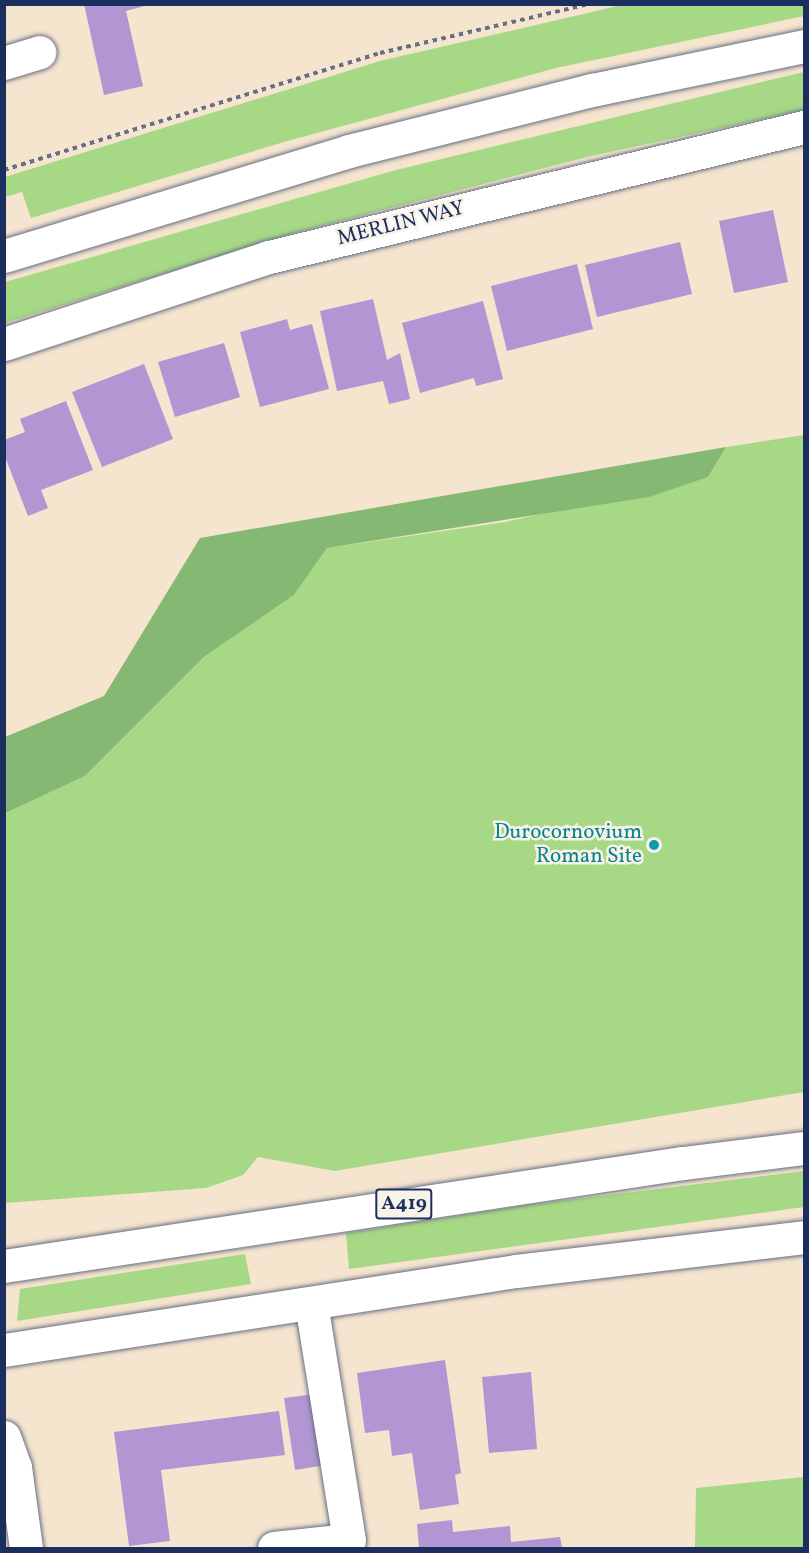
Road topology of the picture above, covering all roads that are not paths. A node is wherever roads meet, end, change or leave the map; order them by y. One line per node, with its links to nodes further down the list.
1 (804, 46): 5 (main road)
2 (39, 52): 3 (main road)
3 (4, 63)
4 (804, 127): 6 (main road, MERLIN WAY)
5 (4, 256)
6 (4, 344)
7 (804, 1148): 9 (main road, A419)
8 (804, 1237): 10 (main road)
9 (4, 1266)
10 (311, 1303): 11 (main road); 14 (main road)
11 (4, 1350)
12 (4, 1437): 13 (main road)
13 (26, 1548)
14 (274, 1548)

